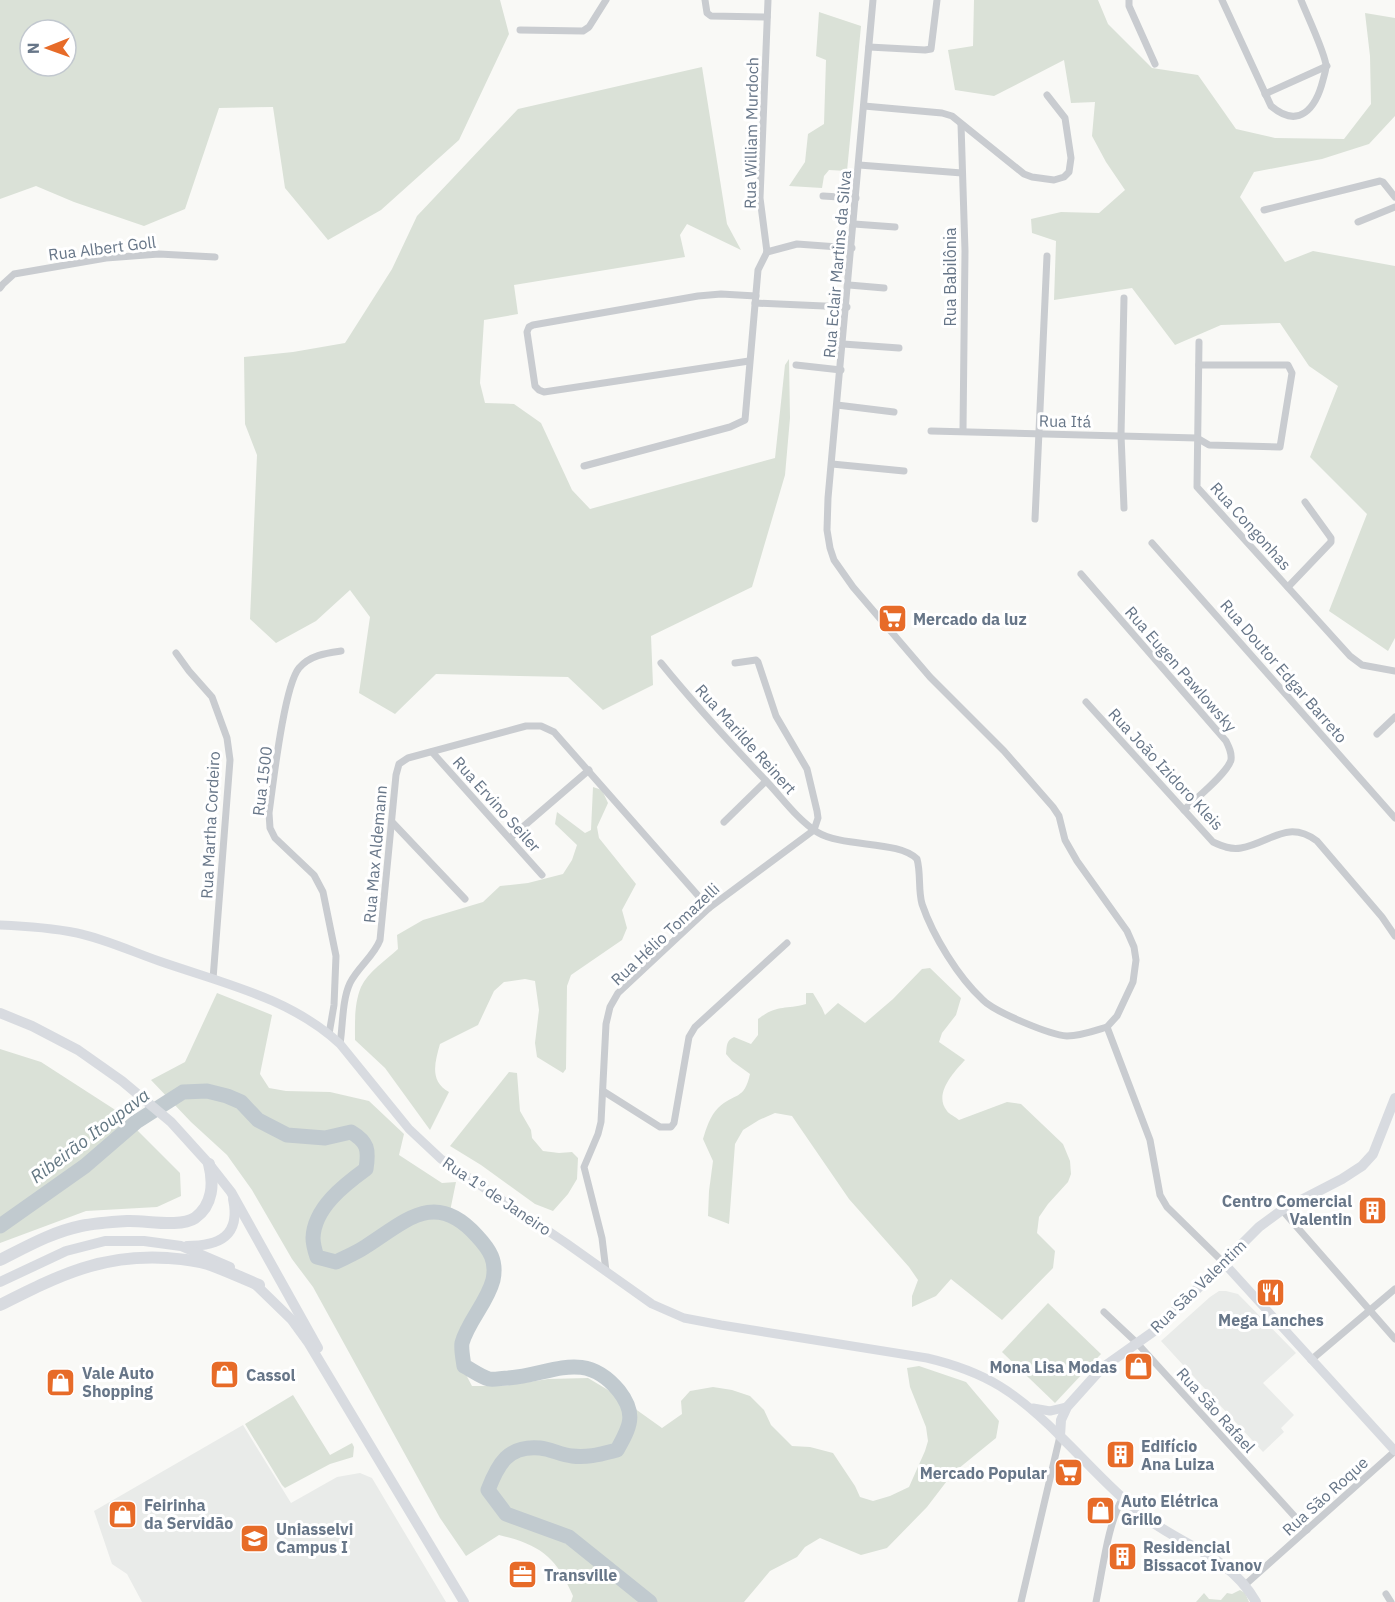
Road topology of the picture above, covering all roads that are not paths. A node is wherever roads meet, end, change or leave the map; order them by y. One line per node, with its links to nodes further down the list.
1 (606, 0): 10 (street)
2 (705, 0): 9 (street)
3 (768, 0): 9 (street, Rua William Murdoch)
4 (873, 0): 11 (street, Rua Eclair Martins da Silva)
5 (937, 0): 11 (street)
6 (1129, 0): 12 (street)
7 (1222, 0): 14 (street)
8 (1301, 0): 13 (street)
9 (767, 17): 29 (street, Rua William Murdoch)
10 (520, 30)
11 (869, 47): 16 (street, Rua Eclair Martins da Silva)
12 (1155, 64)
13 (1327, 66): 14 (street); 14 (street)
14 (1264, 94)
15 (1047, 95): 17 (street)
16 (864, 106): 17 (street); 18 (street, Rua Eclair Martins da Silva)
17 (961, 124): 19 (street, Rua Babilônia)
18 (859, 165): 19 (street); 22 (street, Rua Eclair Martins da Silva)
19 (962, 173): 47 (street, Rua Babilônia)
20 (823, 196): 22 (street)
21 (1395, 197): 24 (street)
22 (856, 198): 26 (street, Rua Eclair Martins da Silva)
23 (1395, 207): 25 (street)
24 (1264, 210)
25 (1358, 222)
26 (854, 224): 27 (street); 28 (street, Rua Eclair Martins da Silva)
27 (895, 227)
28 (852, 248): 29 (street); 32 (street, Rua Eclair Martins da Silva)
29 (767, 252): 36 (street)
30 (1047, 256): 49 (street)
31 (215, 257): 33 (street, Rua Albert Goll)
32 (849, 285): 34 (street); 37 (street, Rua Eclair Martins da Silva)
33 (0, 288)
34 (884, 288)
35 (1124, 298): 50 (street)
36 (755, 300): 37 (street); 41 (street); 41 (street)
37 (847, 307): 39 (street, Rua Eclair Martins da Silva)
38 (1199, 342): 43 (street, Rua Congonhas)
39 (843, 344): 40 (street); 44 (street, Rua Eclair Martins da Silva)
40 (899, 348)
41 (749, 361): 53 (street)
42 (796, 365): 44 (street)
43 (1199, 366): 51 (street, Rua Congonhas); 51 (street, Rua Itá)
44 (841, 370): 45 (street, Rua Eclair Martins da Silva)
45 (837, 405): 46 (street); 52 (street, Rua Eclair Martins da Silva)
46 (894, 412)
47 (963, 430): 48 (street, Rua Itá); 49 (street, Rua Itá)
48 (931, 431)
49 (1039, 434): 50 (street, Rua Itá); 57 (street)
50 (1121, 435): 51 (street, Rua Itá); 56 (street)
51 (1197, 438): 60 (street, Rua Congonhas)
52 (832, 464): 54 (street); 86 (street, Rua Eclair Martins da Silva)
53 (584, 466)
54 (904, 471)
55 (1305, 502): 60 (street)
56 (1124, 508)
57 (1035, 519)
58 (1152, 543): 73 (street, Rua Doutor Edgar Barreto)
59 (1081, 574): 72 (street, Rua Eugen Pawlowsky)
60 (1288, 587): 65 (street, Rua Congonhas)
61 (341, 651): 87 (street, Rua 1500)
62 (176, 653): 84 (street, Rua Martha Cordeiro)
63 (661, 663): 71 (street, Rua Marilde Reinert)
64 (735, 663): 76 (street)
65 (1395, 671)
66 (1086, 702): 72 (street, Rua João Izidoro Kleis)
67 (1395, 717): 68 (street)
68 (1377, 734)
69 (432, 752): 70 (street, Rua Max Aldemann); 74 (street, Rua Max Aldemann); 77 (street, Rua Ervino Seiler)
70 (589, 770): 77 (street); 80 (street, Rua Max Aldemann)
71 (766, 781): 75 (street); 76 (street, Rua Marilde Reinert)
72 (1184, 810): 82 (street, Rua João Izidoro Kleis)
73 (1395, 818)
74 (392, 822): 79 (street); 88 (street, Rua Max Aldemann)
75 (724, 822)
76 (814, 830): 80 (street, Rua Hélio Tomazelli); 86 (street)
77 (510, 838): 78 (street, Rua Ervino Seiler)
78 (542, 875)
79 (465, 899)
80 (709, 908): 89 (street, Rua Hélio Tomazelli)
81 (0, 925): 84 (street, Rua 1º de Janeiro)
82 (1395, 936)
83 (787, 943): 89 (street)
84 (213, 980): 87 (street, Rua 1º de Janeiro)
85 (0, 1013): 91 (main road)
86 (1107, 1027): 96 (street)
87 (329, 1034): 88 (street, Rua 1º de Janeiro)
88 (340, 1044): 97 (street, Rua 1º de Janeiro)
89 (603, 1091): 97 (street, Rua Hélio Tomazelli)
90 (1395, 1098): 93 (main road, Rua São Valentim)
91 (209, 1164): 92 (main road); 95 (highway)
92 (231, 1192): 94 (main road); 107 (main road)
93 (1282, 1210): 96 (main road, Rua São Valentim); 102 (street)
94 (181, 1246): 98 (main road); 99 (main road)
95 (0, 1260)
96 (1223, 1262): 105 (main road, Rua São Valentim); 106 (street)
97 (606, 1271): 108 (street, Rua 1º de Janeiro)
98 (0, 1281)
99 (259, 1285): 101 (highway); 107 (main road)
100 (1395, 1289): 102 (street)
101 (0, 1305)
102 (1370, 1310): 104 (street); 106 (street)
103 (1104, 1312): 105 (street, Rua São Rafael)
104 (1395, 1339)
105 (1137, 1343): 109 (main road, Rua São Valentim); 113 (street, Rua São Rafael)
106 (1311, 1360): 111 (street)
107 (341, 1398): 116 (main road)
108 (1030, 1407): 109 (street); 110 (street, Rua 1º de Janeiro)
109 (1067, 1407): 110 (main road, Rua São Valentim)
110 (1060, 1436): 112 (main road, Rua 1º de Janeiro); 117 (street)
111 (1395, 1451): 113 (street, Rua São Roque)
112 (1123, 1498): 114 (main road, Rua 1º de Janeiro); 118 (street)
113 (1307, 1530): 114 (street, Rua São Roque)
114 (1246, 1584): 119 (main road, Rua 1º de Janeiro)
115 (1386, 1594): 120 (street)
116 (464, 1602)
117 (1021, 1602)
118 (1096, 1602)
119 (1256, 1602)
120 (1391, 1602)

